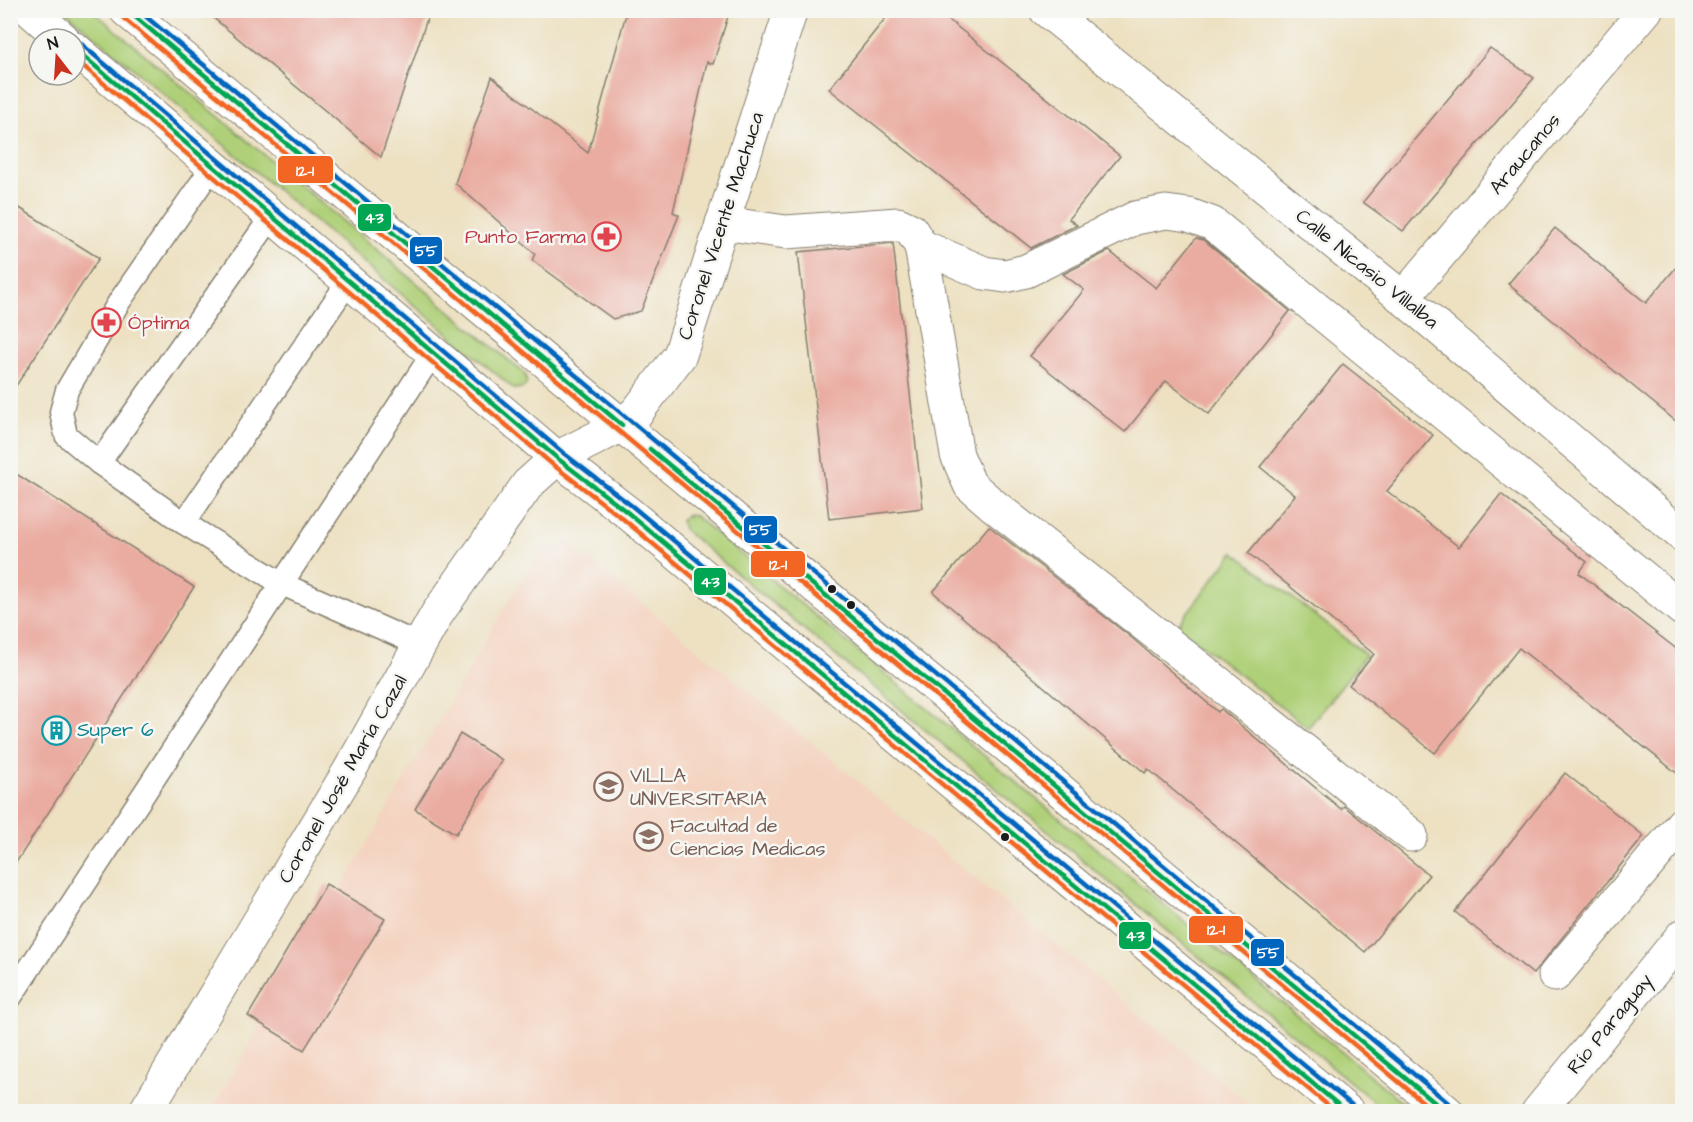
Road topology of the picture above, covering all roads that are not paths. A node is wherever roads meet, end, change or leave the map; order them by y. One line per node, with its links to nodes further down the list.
1 (30, 10): 6 (main road)
2 (126, 10): 15 (main road)
3 (791, 10): 10 (main road, Coronel Vicente Machuca)
4 (1046, 10): 13 (main road, Calle Nicasio Villalba)
5 (1646, 10): 13 (main road, Araucanos)
6 (49, 27)
7 (87, 59): 8 (main road)
8 (213, 166): 9 (main road); 17 (lane)
9 (272, 216): 12 (main road); 17 (lane)
10 (722, 223): 11 (main road); 15 (main road, Coronel Vicente Machuca)
11 (921, 246): 21 (main road); 24 (main road)
12 (348, 282): 14 (main road); 18 (lane)
13 (1403, 298): 19 (main road, Calle Nicasio Villalba)
14 (433, 353): 16 (main road); 20 (lane)
15 (622, 425): 16 (main road, Coronel Vicente Machuca); 30 (main road)
16 (557, 459): 22 (main road, Coronel José María Cazal); 29 (main road)
17 (99, 463): 18 (lane)
18 (184, 523): 20 (lane)
19 (1683, 535)
20 (282, 584): 22 (lane); 27 (lane)
21 (1683, 609)
22 (420, 645): 28 (main road, Coronel José María Cazal)
23 (1683, 824): 26 (main road)
24 (1412, 835)
25 (1683, 936): 31 (main road, Río Paraguay)
26 (1555, 975)
27 (10, 998)
28 (145, 1112)
29 (1348, 1112)
30 (1447, 1112)
31 (1538, 1112)

